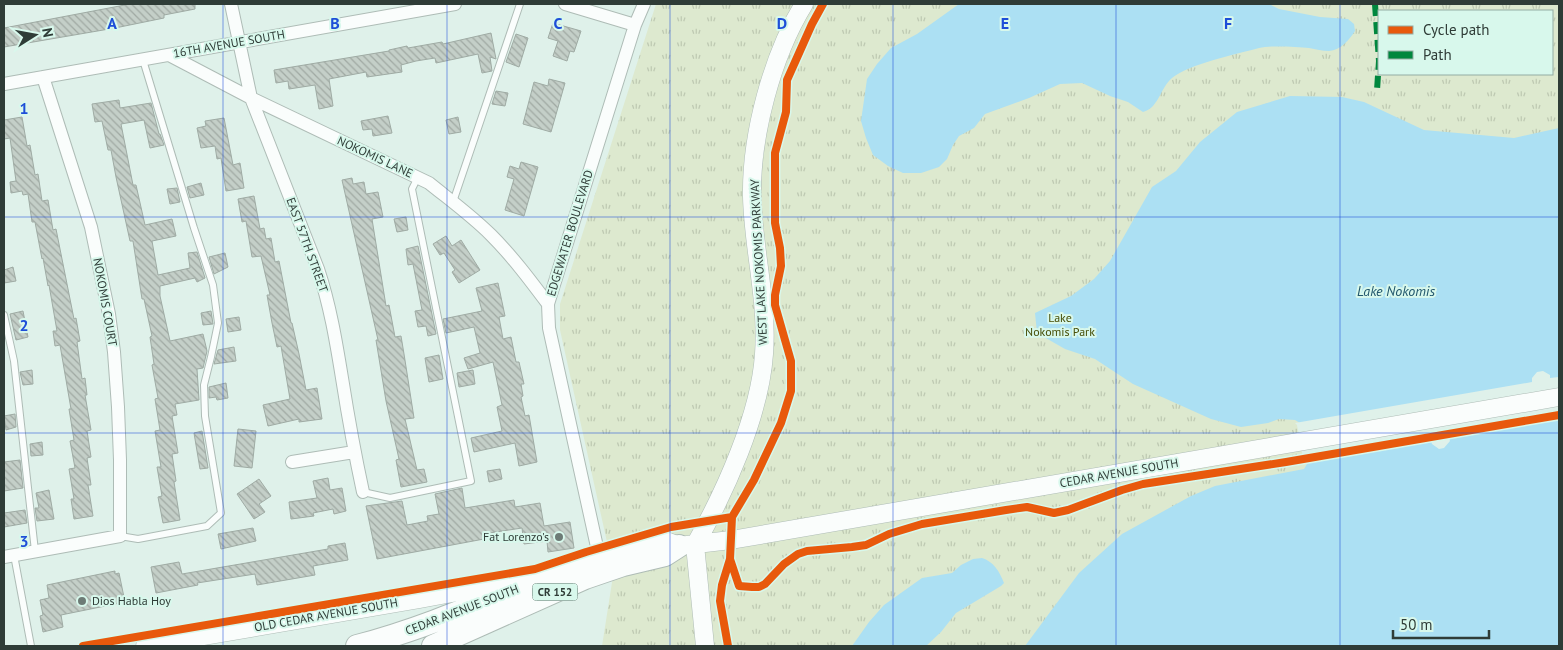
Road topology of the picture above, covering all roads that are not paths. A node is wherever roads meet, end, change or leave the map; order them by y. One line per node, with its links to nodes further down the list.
1 (231, 4): 8 (street, EAST 57TH STREET)
2 (455, 4): 8 (street, 16TH AVENUE SOUTH)
3 (520, 4): 15 (lane)
4 (565, 4): 7 (street)
5 (644, 4): 7 (street, EDGEWATER BOULEVARD)
6 (804, 4): 23 (street, WEST LAKE NOKOMIS PARKWAY)
7 (635, 26): 16 (street, EDGEWATER BOULEVARD)
8 (239, 42): 9 (street, 16TH AVENUE SOUTH); 13 (street, EAST 57TH STREET)
9 (169, 55): 10 (street, 16TH AVENUE SOUTH); 13 (street, NOKOMIS LANE)
10 (143, 60): 11 (street, 16TH AVENUE SOUTH); 22 (lane)
11 (43, 77): 12 (street, 16TH AVENUE SOUTH); 22 (street, NOKOMIS COURT)
12 (4, 84)
13 (251, 98): 14 (street, NOKOMIS LANE); 19 (street, EAST 57TH STREET)
14 (418, 177): 15 (street, NOKOMIS LANE); 21 (lane)
15 (453, 202): 16 (street, NOKOMIS LANE)
16 (548, 304): 26 (street, EDGEWATER BOULEVARD)
17 (4, 315): 24 (lane)
18 (1559, 397): 23 (street, CEDAR AVENUE SOUTH / CR 152)
19 (354, 452): 20 (street); 21 (street, EAST 57TH STREET)
20 (292, 462)
21 (363, 492)
22 (120, 536): 24 (street)
23 (687, 546): 26 (street, CEDAR AVENUE SOUTH / CR 152); 31 (highway, CEDAR AVENUE SOUTH / CR 152); 32 (street)
24 (35, 551): 25 (street)
25 (9, 556): 28 (lane)
26 (599, 556): 27 (street, CEDAR AVENUE SOUTH / CR 152)
27 (535, 581): 29 (street, OLD CEDAR AVENUE SOUTH); 30 (highway, CEDAR AVENUE SOUTH / CR 152)
28 (31, 646)
29 (145, 646)
30 (357, 646)
31 (433, 646)
32 (705, 646)

